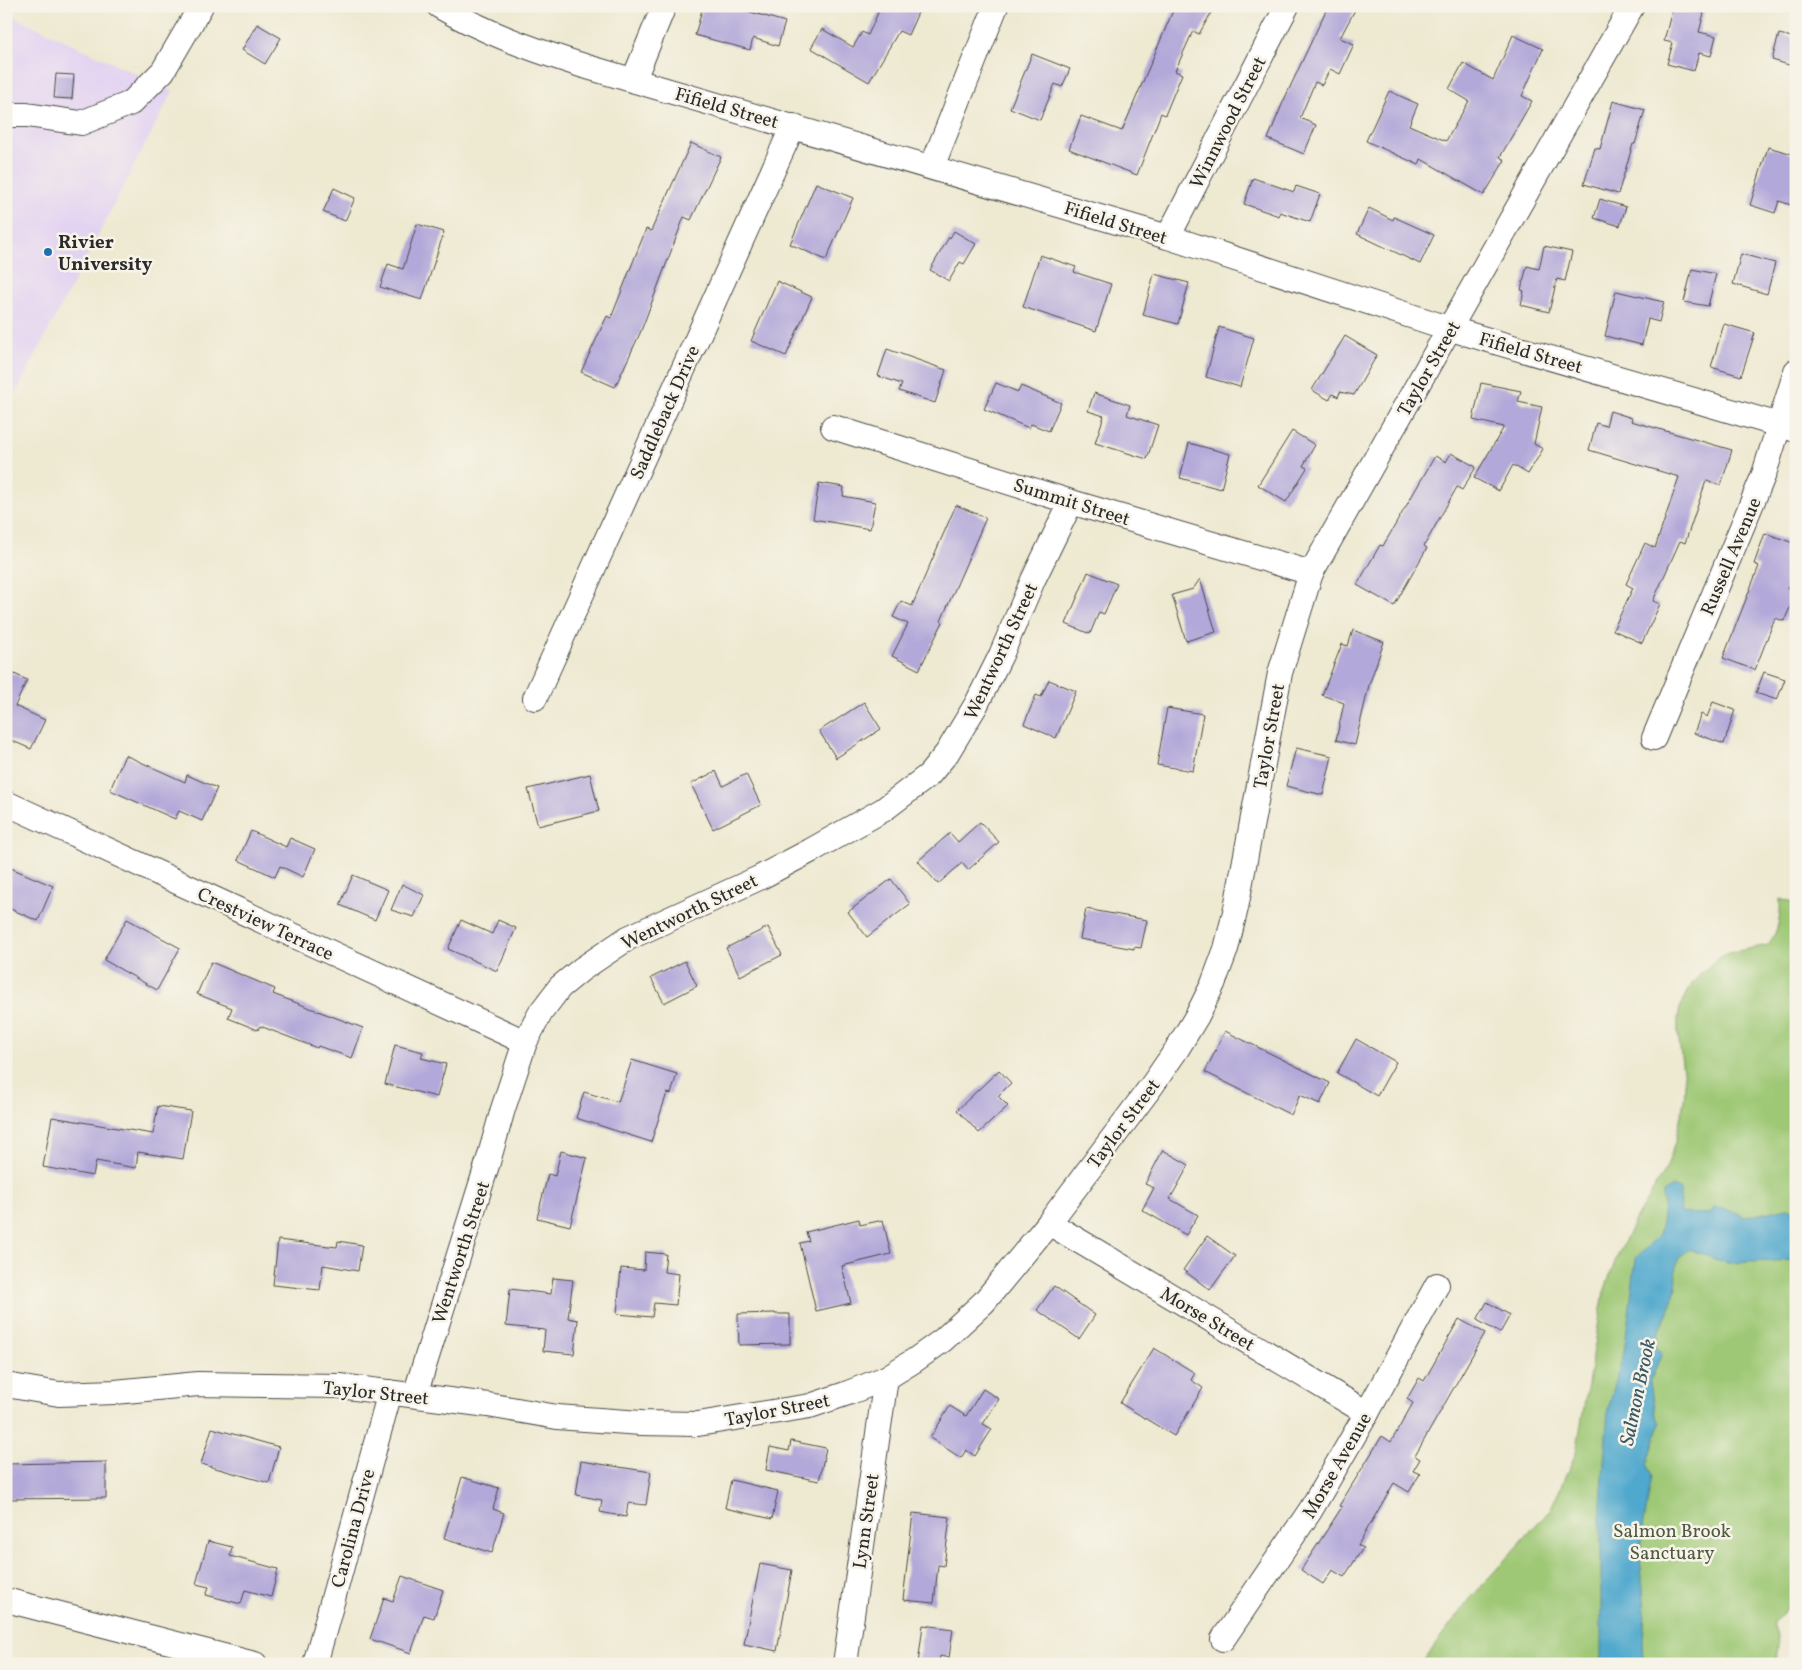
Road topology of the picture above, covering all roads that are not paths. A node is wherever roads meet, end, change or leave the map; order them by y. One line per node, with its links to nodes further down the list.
1 (201, 6): 8 (street)
2 (439, 6): 7 (street, Fifield Street)
3 (664, 6): 7 (street)
4 (996, 6): 10 (street)
5 (1287, 6): 11 (street, Winnwood Street)
6 (1632, 6): 12 (street, Taylor Street)
7 (634, 79): 9 (street, Fifield Street)
8 (6, 115)
9 (792, 126): 10 (street, Fifield Street); 18 (street, Saddleback Drive)
10 (932, 167): 11 (street, Fifield Street)
11 (1168, 237): 12 (street, Fifield Street)
12 (1451, 328): 15 (street, Fifield Street); 17 (street, Taylor Street)
13 (1796, 371): 15 (street, Russell Avenue)
14 (833, 427): 16 (street, Summit Street)
15 (1788, 427): 19 (street, Russell Avenue)
16 (1071, 502): 17 (street, Summit Street); 21 (street, Wentworth Street)
17 (1311, 573): 22 (street, Taylor Street)
18 (535, 698)
19 (1654, 738)
20 (6, 803): 21 (street, Crestview Terrace)
21 (526, 1042): 27 (street, Wentworth Street)
22 (1049, 1223): 24 (street, Taylor Street); 28 (street, Morse Street)
23 (1437, 1285): 28 (street, Morse Avenue)
24 (886, 1378): 27 (street, Taylor Street); 33 (street, Lynn Street)
25 (6, 1385): 26 (street, Taylor Street)
26 (390, 1392): 27 (street, Taylor Street); 32 (street, Carolina Drive)
27 (415, 1395)
28 (1367, 1413): 30 (street, Morse Avenue)
29 (6, 1600): 31 (street)
30 (1223, 1639)
31 (255, 1664)
32 (315, 1664)
33 (845, 1664)

